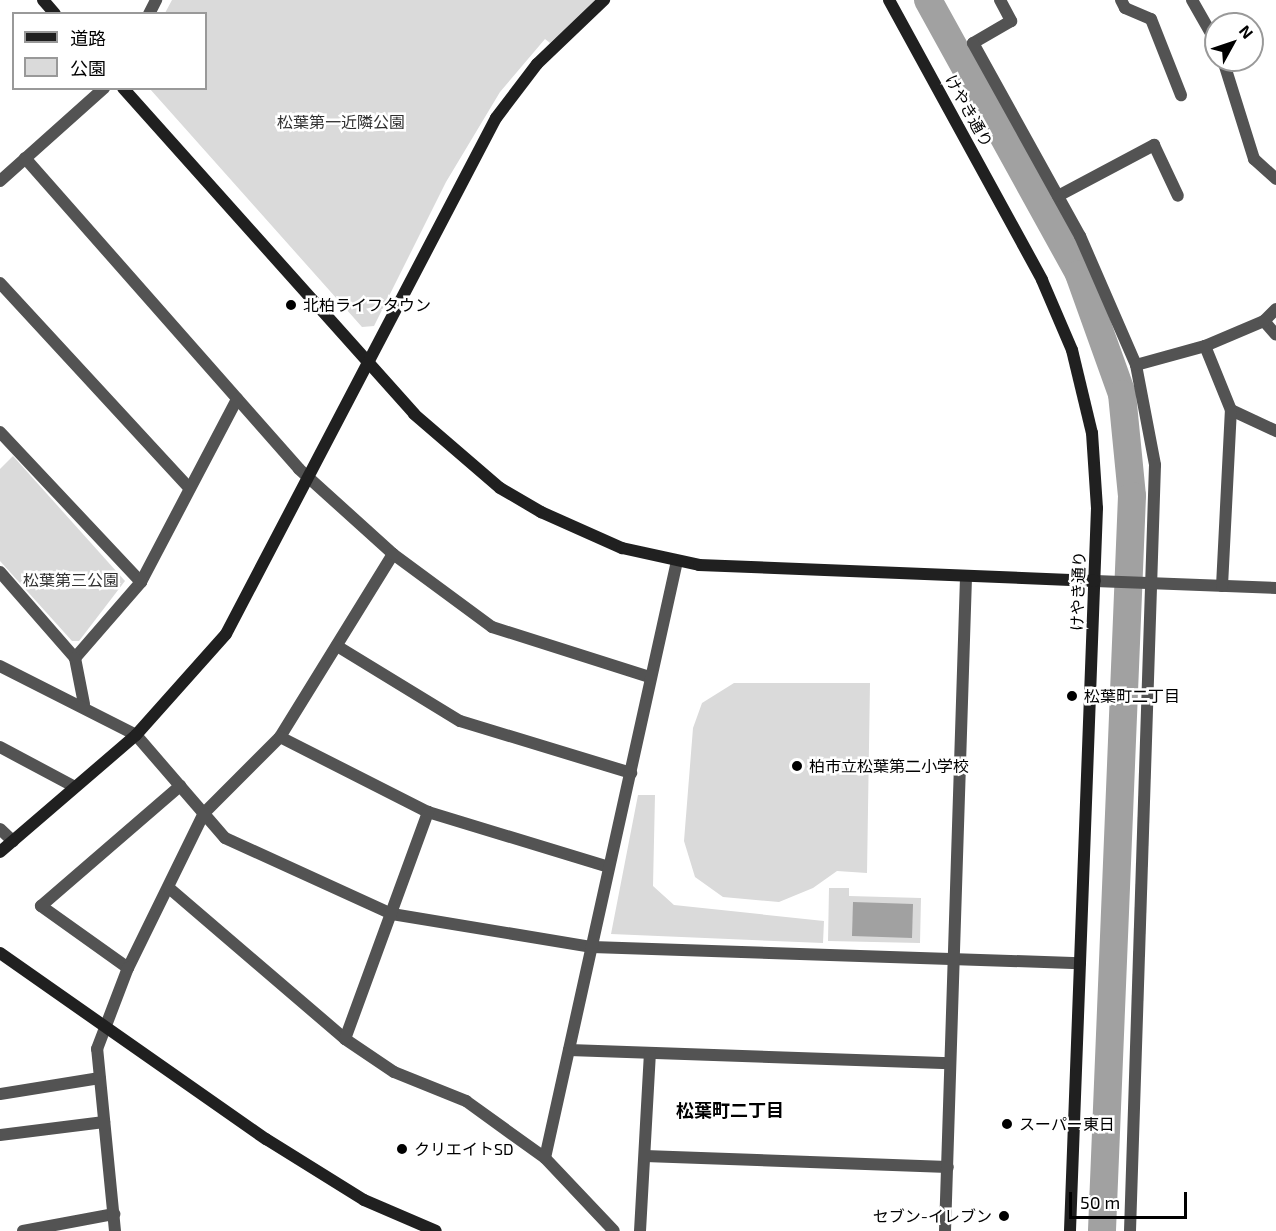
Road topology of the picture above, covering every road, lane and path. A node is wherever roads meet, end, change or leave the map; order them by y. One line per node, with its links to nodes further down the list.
1 (43, 0): 7 (street)
2 (604, 0): 23 (street)
3 (889, 0): 35 (street, けやき通り)
4 (1000, 0): 16 (street)
5 (1121, 0): 12 (street)
6 (1192, 0): 8 (street)
7 (53, 12)
8 (1204, 21)
9 (1227, 72): 14 (street)
10 (102, 90): 13 (street)
11 (125, 90): 23 (street)
12 (1181, 95)
13 (25, 158): 15 (street); 25 (street)
14 (1276, 179)
15 (0, 181)
16 (1058, 196): 17 (street); 24 (street)
17 (1178, 196)
18 (0, 283): 30 (street)
19 (1276, 309): 20 (street)
20 (1264, 321): 21 (street); 22 (street)
21 (1276, 335)
22 (1205, 346): 24 (street); 26 (street)
23 (369, 364): 29 (street); 32 (street)
24 (1136, 365): 37 (street)
25 (237, 399): 29 (street); 30 (street)
26 (1231, 410): 27 (street); 38 (street)
27 (1276, 431)
28 (0, 432): 36 (street)
29 (309, 479): 31 (street); 45 (street)
30 (189, 488): 36 (street)
31 (393, 554): 40 (street); 43 (street)
32 (677, 561): 34 (street); 43 (street)
33 (0, 572): 41 (street)
34 (966, 576): 35 (street); 61 (street)
35 (1095, 581): 37 (street); 62 (street, けやき通り)
36 (141, 582): 41 (street)
37 (1146, 582): 38 (street); 84 (street)
38 (1222, 585): 39 (street)
39 (1276, 588)
40 (337, 646): 46 (street); 48 (street)
41 (75, 658): 44 (street)
42 (0, 666): 44 (street)
43 (650, 676): 48 (street)
44 (84, 704): 45 (street)
45 (136, 735): 49 (street); 50 (street)
46 (280, 737): 51 (street); 52 (street)
47 (0, 747): 50 (street)
48 (631, 773): 56 (street)
49 (180, 786): 52 (street); 63 (street)
50 (75, 787): 54 (street)
51 (428, 812): 56 (street); 58 (street)
52 (204, 813): 57 (street); 58 (street)
53 (0, 829): 54 (street)
54 (13, 841): 55 (street)
55 (0, 852)
56 (609, 867): 59 (street)
57 (169, 888): 63 (street); 65 (street)
58 (392, 914): 59 (street); 65 (street)
59 (592, 947): 61 (street); 66 (street)
60 (0, 953): 64 (street)
61 (953, 959): 62 (street); 68 (street)
62 (1080, 963): 83 (street, けやき通り)
63 (128, 968): 64 (street)
64 (102, 1025): 69 (street); 79 (street)
65 (345, 1039): 74 (street)
66 (569, 1050): 67 (street); 74 (street)
67 (650, 1053): 68 (street); 73 (street)
68 (950, 1063): 75 (street)
69 (100, 1078): 70 (street); 71 (street)
70 (0, 1094)
71 (104, 1122): 72 (street); 76 (street)
72 (0, 1135)
73 (645, 1156): 75 (street); 81 (street)
74 (545, 1158): 80 (street)
75 (948, 1167): 82 (street)
76 (114, 1214): 77 (street); 78 (street)
77 (23, 1231)
78 (115, 1231)
79 (436, 1231)
80 (614, 1231)
81 (640, 1231)
82 (945, 1231)
83 (1070, 1231)
84 (1130, 1231)

